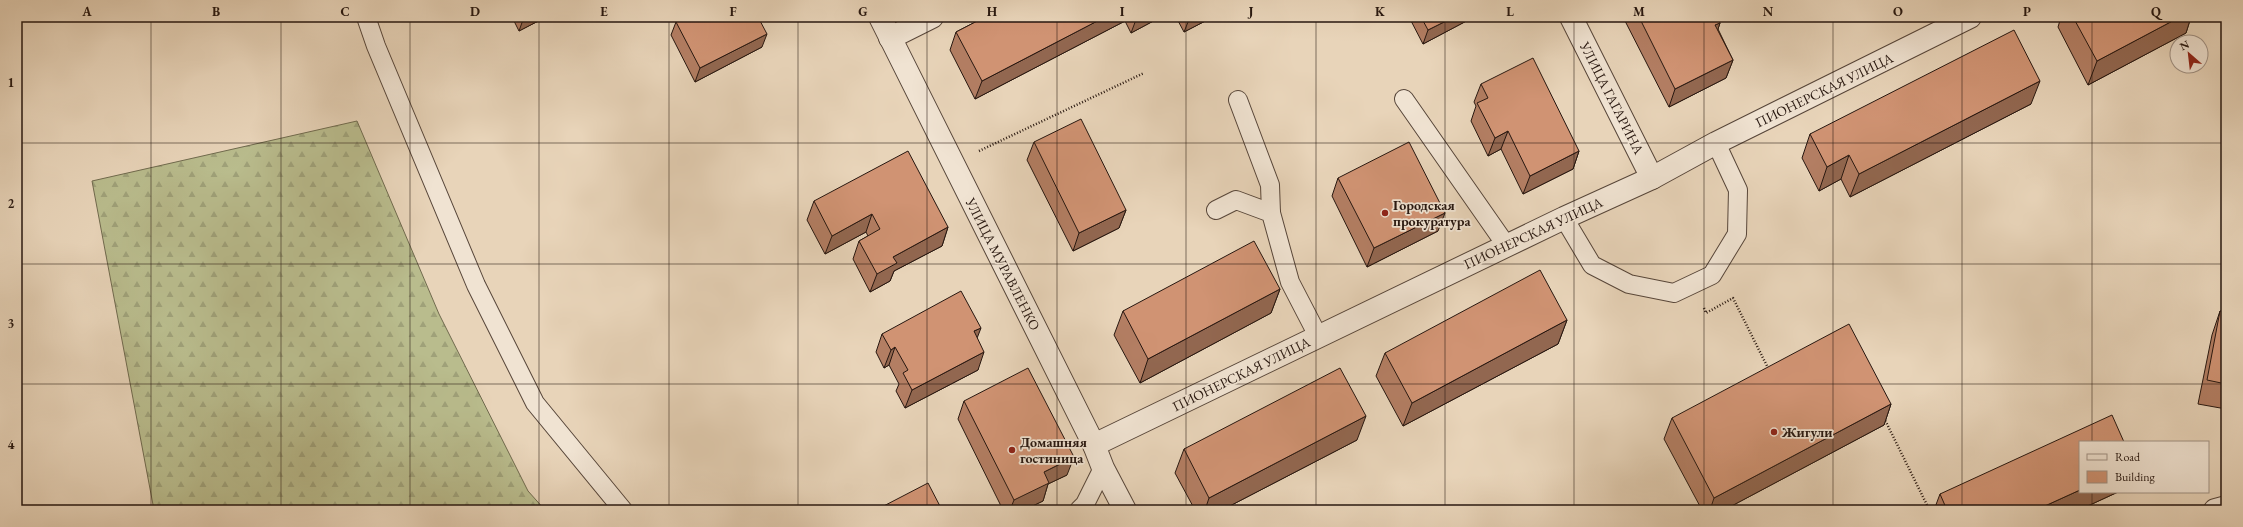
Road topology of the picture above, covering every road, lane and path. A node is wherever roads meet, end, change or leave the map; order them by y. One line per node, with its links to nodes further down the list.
1 (366, 17): 24 (lane)
2 (880, 17): 6 (street, УЛИЦА МУРАВЛЕНКО)
3 (932, 17): 6 (street)
4 (1571, 17): 12 (street, УЛИЦА ГАГАРИНА)
5 (1970, 17): 10 (street, ПИОНЕРСКАЯ УЛИЦА)
6 (890, 38): 11 (street, УЛИЦА МУРАВЛЕНКО)
7 (1144, 72): 11 (path)
8 (1404, 99): 16 (lane)
9 (1238, 100): 14 (lane)
10 (1716, 143): 12 (street, ПИОНЕРСКАЯ УЛИЦА); 17 (lane)
11 (953, 164): 21 (street, УЛИЦА МУРАВЛЕНКО)
12 (1652, 178): 15 (street, ПИОНЕРСКАЯ УЛИЦА)
13 (1216, 210): 14 (lane)
14 (1271, 213): 18 (lane)
15 (1564, 218): 16 (street, ПИОНЕРСКАЯ УЛИЦА); 17 (lane)
16 (1506, 245): 18 (street, ПИОНЕРСКАЯ УЛИЦА)
17 (1691, 285): 19 (path)
18 (1318, 336): 21 (street, ПИОНЕРСКАЯ УЛИЦА)
19 (1771, 374)
20 (1882, 414): 27 (path)
21 (1094, 445): 22 (street, УЛИЦА МУРАВЛЕНКО)
22 (1102, 468): 25 (lane); 26 (street, УЛИЦА МУРАВЛЕНКО)
23 (2226, 507): 28 (street)
24 (623, 510)
25 (1079, 510)
26 (1125, 510)
27 (1927, 510)
28 (2215, 510)

